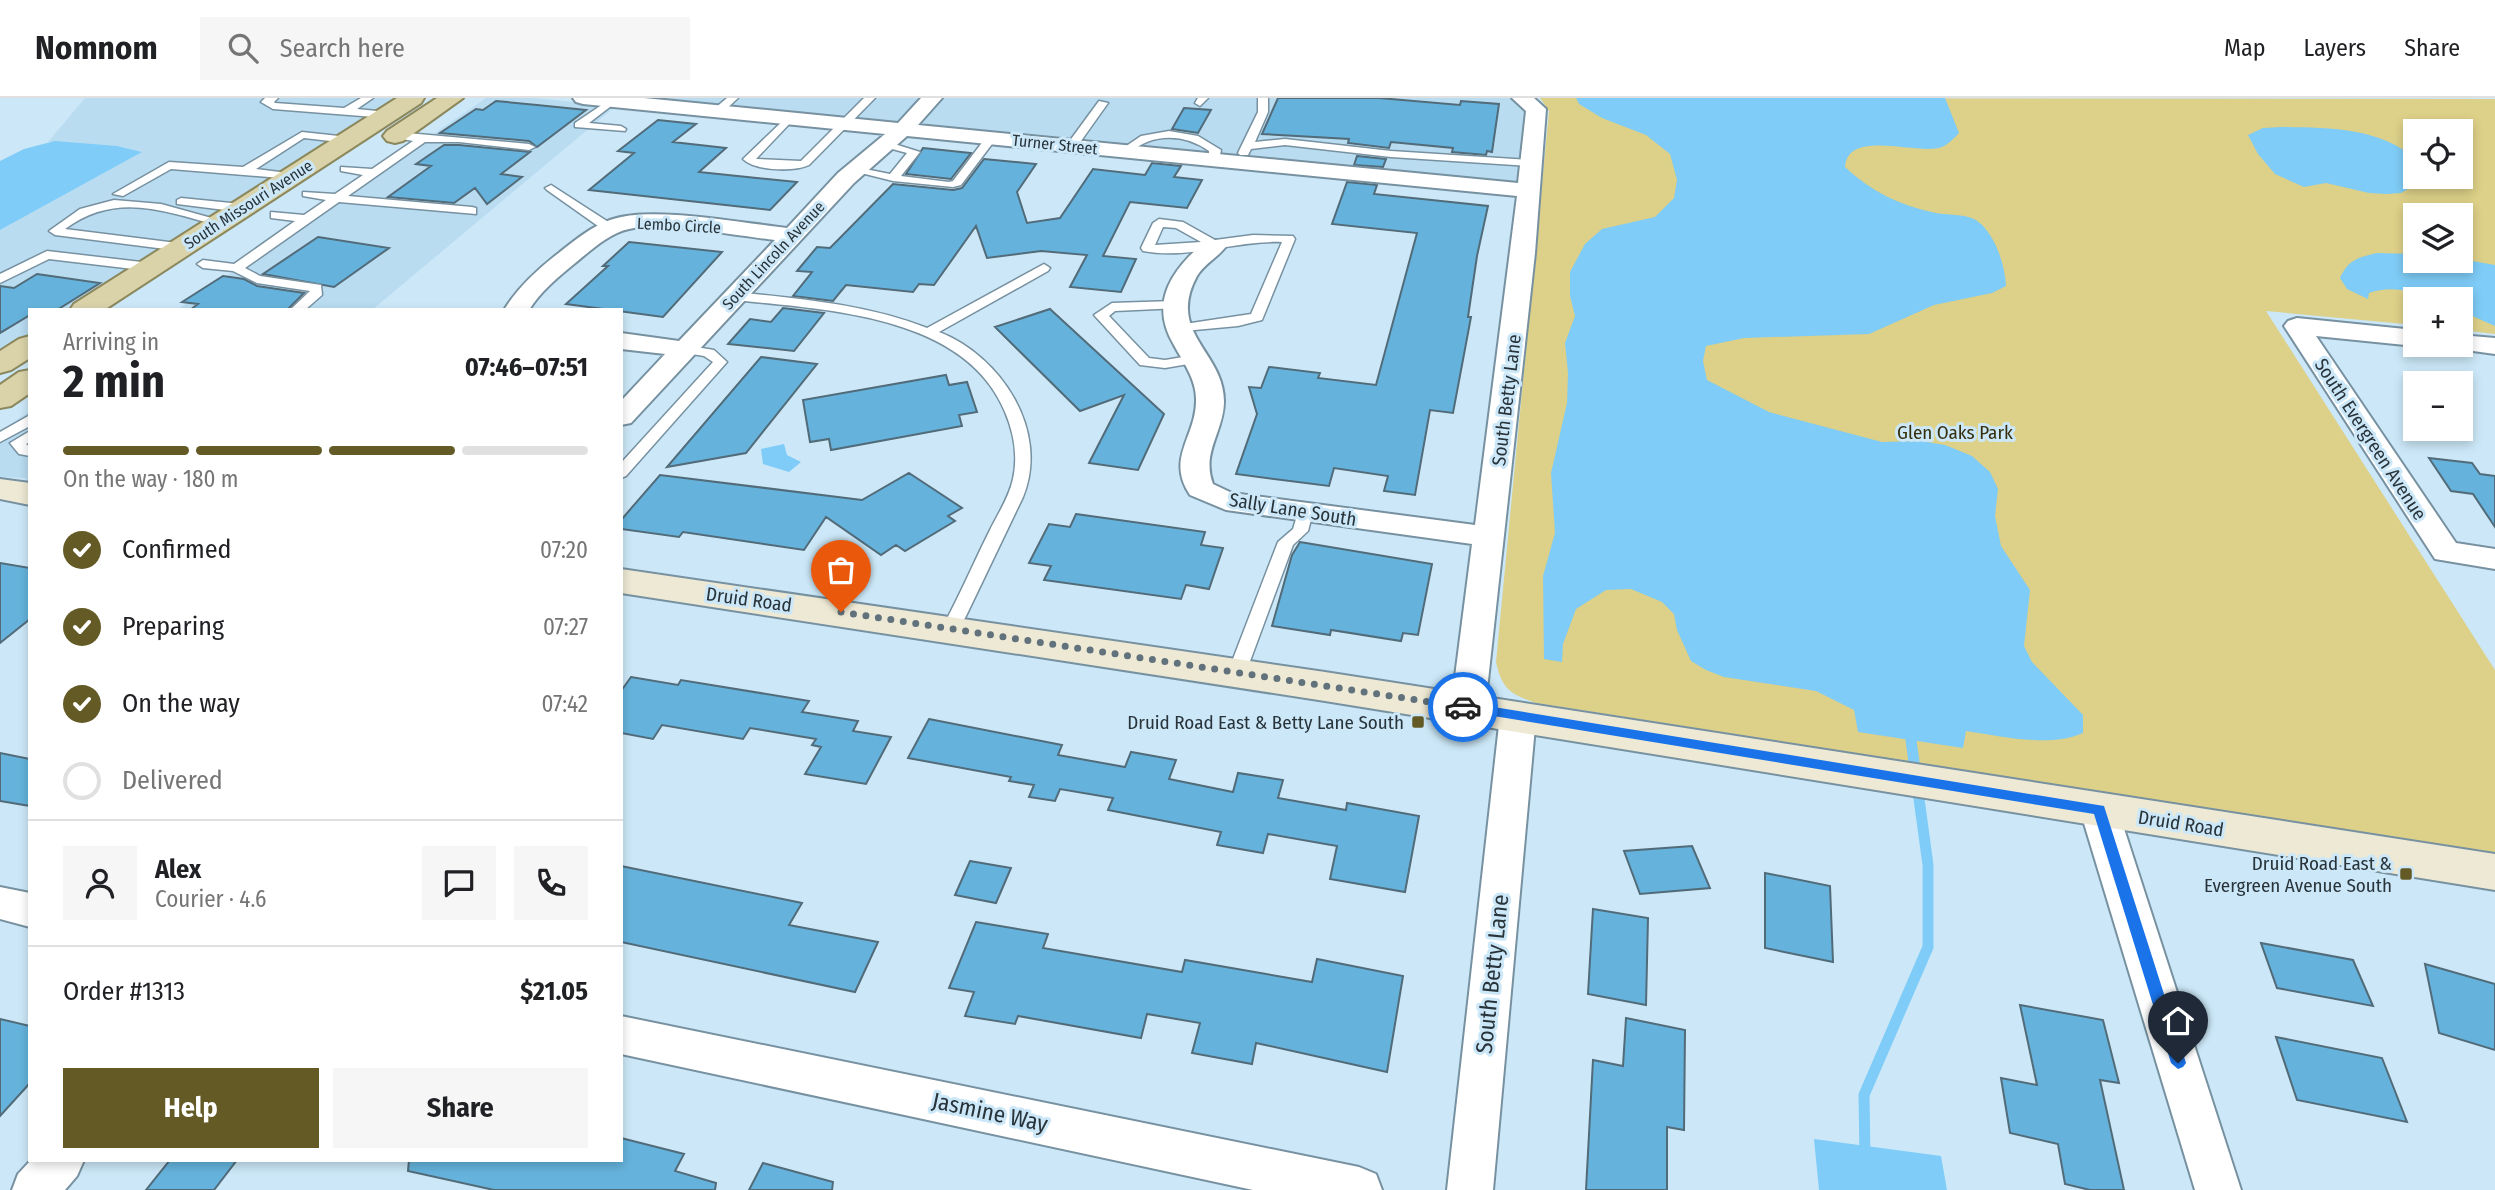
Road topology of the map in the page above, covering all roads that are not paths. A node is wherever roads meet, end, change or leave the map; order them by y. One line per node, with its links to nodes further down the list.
1 (273, 98): 12 (lane)
2 (413, 98): 13 (main road, South Missouri Avenue)
3 (452, 98): 13 (main road, South Missouri Avenue)
4 (583, 98): 9 (street, Turner Street)
5 (870, 98): 15 (lane)
6 (932, 98): 17 (street, South Lincoln Avenue)
7 (1263, 98): 23 (lane)
8 (1522, 98): 24 (street, South Betty Lane)
9 (611, 101): 11 (street, Turner Street); 16 (lane)
10 (1103, 103): 21 (lane)
11 (726, 105): 14 (street, Turner Street)
12 (345, 112): 13 (lane); 13 (lane)
13 (384, 116): 19 (lane); 20 (main road, South Missouri Avenue); 25 (main road, South Missouri Avenue)
14 (789, 118): 15 (street, Turner Street); 15 (lane)
15 (844, 124): 17 (street, Turner Street)
16 (621, 129)
17 (894, 137): 18 (street, Turner Street); 26 (street, South Lincoln Avenue); 29 (lane)
18 (991, 138): 21 (street, Turner Street); 29 (lane)
19 (423, 139): 22 (lane); 28 (lane)
20 (348, 140): 27 (lane); 32 (main road, South Missouri Avenue)
21 (1072, 146): 23 (street, Turner Street)
22 (529, 147)
23 (1243, 154): 24 (lane); 31 (street, Turner Street)
24 (1530, 163): 31 (street, South Betty Lane)
25 (345, 169): 28 (lane); 32 (main road, South Missouri Avenue)
26 (855, 170): 29 (lane); 37 (street, South Lincoln Avenue)
27 (245, 171): 32 (lane); 35 (lane)
28 (374, 173): 33 (lane)
29 (893, 178)
30 (551, 188): 36 (lane)
31 (1527, 190): 68 (street, South Betty Lane)
32 (302, 197): 33 (lane); 33 (lane); 35 (main road, South Missouri Avenue); 40 (main road, South Missouri Avenue); 42 (lane)
33 (337, 198): 34 (lane)
34 (472, 211)
35 (231, 215): 39 (main road, South Missouri Avenue); 39 (lane)
36 (610, 228): 37 (street, Lembo Circle); 49 (street, Lembo Circle)
37 (792, 235): 46 (street, South Lincoln Avenue)
38 (1215, 245): 38 (lane); 50 (street); 50 (lane)
39 (181, 247): 41 (main road, South Missouri Avenue)
40 (202, 264): 42 (lane); 45 (main road, South Missouri Avenue)
41 (150, 267): 44 (lane); 47 (main road, South Missouri Avenue)
42 (236, 268): 48 (lane)
43 (1044, 268): 51 (lane)
44 (0, 279)
45 (180, 279)
46 (735, 296): 51 (lane); 57 (street, South Lincoln Avenue)
47 (87, 308)
48 (299, 308)
49 (517, 308)
50 (1176, 317): 58 (street, Sally Lane South); 58 (lane)
51 (929, 332): 71 (lane)
52 (2403, 337): 69 (street, South Evergreen Avenue)
53 (623, 341): 57 (street)
54 (2473, 343): 56 (street)
55 (28, 346): 59 (main road)
56 (2495, 346)
57 (684, 349): 62 (street, South Lincoln Avenue); 66 (lane)
58 (1195, 359): 67 (street, Sally Lane South)
59 (0, 364)
60 (28, 380): 61 (main road)
61 (0, 399)
62 (623, 416)
63 (28, 420): 64 (lane)
64 (0, 439): 65 (lane)
65 (26, 444)
66 (623, 471)
67 (1306, 512): 68 (street, Sally Lane South); 72 (lane)
68 (1490, 537): 73 (street, South Betty Lane)
69 (2495, 559)
70 (623, 581): 71 (street, Druid Road)
71 (951, 628): 72 (street, Druid Road)
72 (1237, 672): 73 (street, Druid Road)
73 (1468, 708): 74 (street, Druid Road)
74 (1518, 716): 75 (street, Druid Road); 83 (street, South Betty Lane)
75 (2099, 810): 76 (street, Druid Road); 84 (street)
76 (2495, 872)
77 (0, 903): 78 (street)
78 (28, 910)
79 (623, 1035): 82 (street, Jasmine Way)
80 (59, 1162): 81 (street)
81 (36, 1190)
82 (1359, 1190)
83 (1470, 1190)
84 (2218, 1190)

